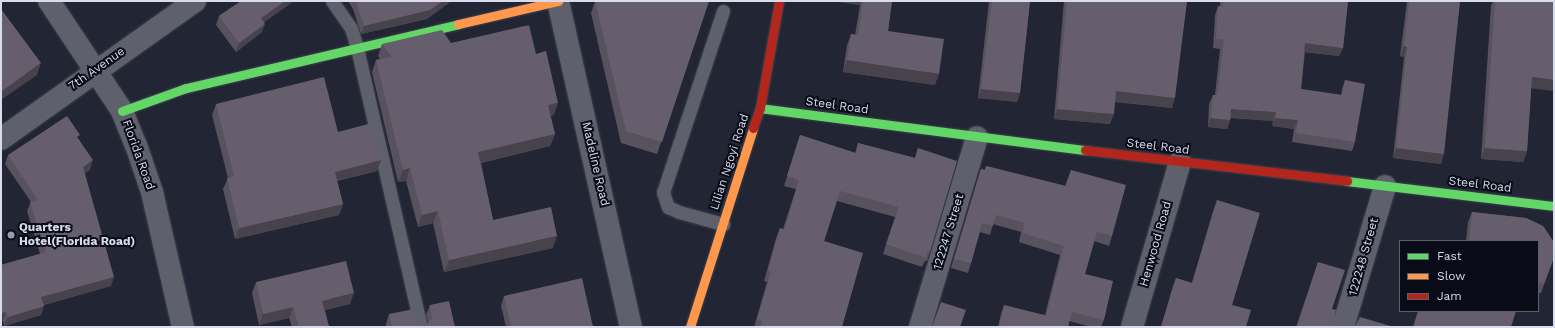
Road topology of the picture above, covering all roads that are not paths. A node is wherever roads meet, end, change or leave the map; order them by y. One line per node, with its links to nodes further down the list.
1 (49, 1): 8 (street, Florida Road)
2 (195, 1): 8 (street, 7th Avenue)
3 (332, 1): 7 (lane)
4 (558, 1): 7 (street); 19 (street, Madeline Road)
5 (779, 1): 9 (street, Lilian Ngoyi Road)
6 (723, 11): 16 (lane)
7 (357, 48): 10 (street); 18 (lane)
8 (96, 70): 10 (street, Florida Road); 12 (street, 7th Avenue)
9 (760, 108): 11 (street, Steel Road); 16 (street, Lilian Ngoyi Road)
10 (122, 111): 17 (street, Florida Road)
11 (977, 137): 13 (street, Steel Road); 21 (street, 122247 Street)
12 (1, 139)
13 (1180, 162): 14 (street, Steel Road); 22 (street, Henwood Road)
14 (1385, 186): 15 (street, Steel Road); 23 (street, 122248 Street)
15 (1554, 206)
16 (723, 224): 20 (street, Lilian Ngoyi Road)
17 (183, 327)
18 (422, 327)
19 (631, 327)
20 (690, 327)
21 (920, 327)
22 (1132, 327)
23 (1343, 327)

